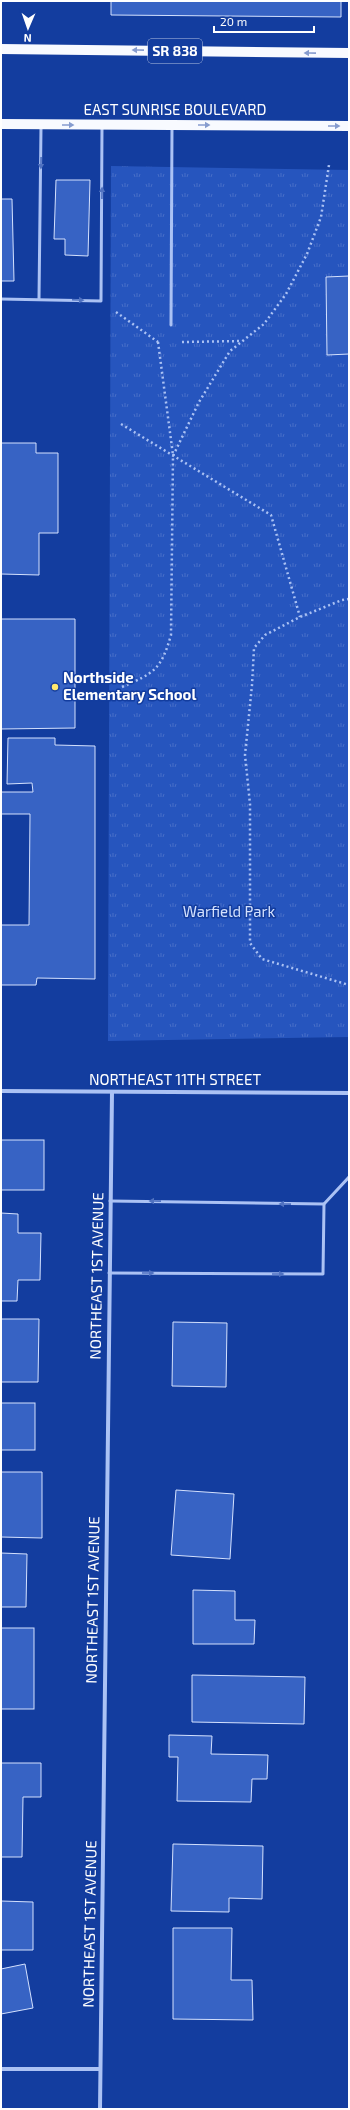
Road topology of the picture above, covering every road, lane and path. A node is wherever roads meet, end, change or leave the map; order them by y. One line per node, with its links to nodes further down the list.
1 (1, 49): 2 (main road, SR 838, one-way to 1)
2 (349, 53)
3 (1, 124): 4 (main road, EAST SUNRISE BOULEVARD)
4 (42, 124): 5 (main road, EAST SUNRISE BOULEVARD, one-way to 5); 10 (lane, one-way to 10)
5 (102, 125): 6 (main road, EAST SUNRISE BOULEVARD); 10 (lane, one-way to 5)
6 (172, 125): 7 (main road, EAST SUNRISE BOULEVARD, one-way to 7); 11 (lane)
7 (349, 126)
8 (329, 165): 14 (path)
9 (1, 299): 10 (lane)
10 (39, 299)
11 (171, 325)
12 (158, 342): 14 (path)
13 (121, 424): 14 (path)
14 (173, 456): 16 (path); 17 (path)
15 (349, 599): 16 (path)
16 (300, 617): 18 (path)
17 (122, 687)
18 (349, 985)
19 (1, 1091): 20 (street, NORTHEAST 11TH STREET)
20 (112, 1092): 21 (street, NORTHEAST 11TH STREET); 23 (street, NORTHEAST 1ST AVENUE)
21 (349, 1093)
22 (349, 1177): 24 (lane)
23 (110, 1201): 24 (lane, one-way to 23); 25 (street, NORTHEAST 1ST AVENUE)
24 (324, 1204): 25 (lane, one-way to 24)
25 (109, 1273): 27 (street, NORTHEAST 1ST AVENUE)
26 (1, 2069): 27 (street)
27 (100, 2069): 28 (street, NORTHEAST 1ST AVENUE)
28 (100, 2109)

